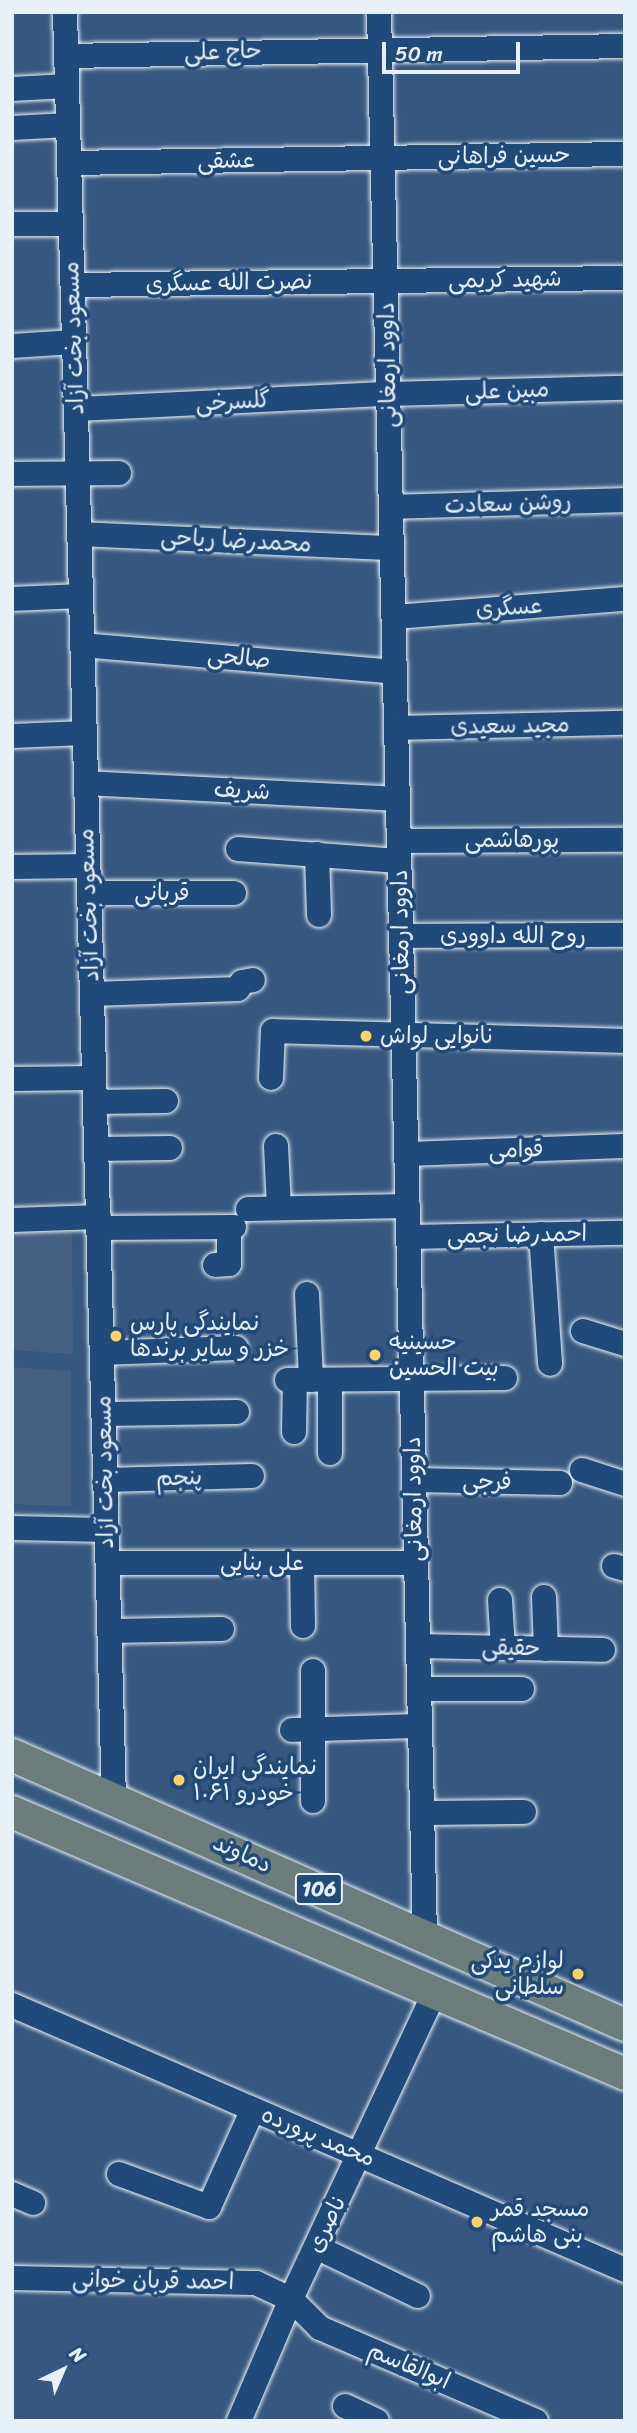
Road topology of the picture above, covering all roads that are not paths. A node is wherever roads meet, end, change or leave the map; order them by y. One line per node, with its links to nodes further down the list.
1 (65, 12): 5 (street, مسعود بخت آزاد)
2 (379, 12): 4 (street, داوود ارمغانی)
3 (625, 46): 4 (street, حاج علی)
4 (380, 48): 5 (street, حاج علی); 11 (street, داوود ارمغانی)
5 (66, 56): 6 (street, مسعود بخت آزاد)
6 (67, 86): 7 (street); 8 (street, مسعود بخت آزاد)
7 (12, 89)
8 (68, 125): 9 (street); 12 (street, مسعود بخت آزاد)
9 (12, 128)
10 (625, 154): 11 (street, حسین فراهانی)
11 (383, 158): 12 (street, عشقی); 16 (street, داوود ارمغانی)
12 (69, 163): 14 (street, مسعود بخت آزاد)
13 (12, 224): 14 (street)
14 (70, 224): 17 (street, مسعود بخت آزاد)
15 (625, 278): 16 (street, شهید کریمی)
16 (386, 281): 17 (street, نصرت الله عسگری); 21 (street, داوود ارمغانی)
17 (73, 285): 18 (street, مسعود بخت آزاد)
18 (74, 342): 19 (street); 22 (street, مسعود بخت آزاد)
19 (12, 346)
20 (625, 388): 21 (street, مبین علی)
21 (388, 394): 22 (street, گلسرخی); 27 (street, داوود ارمغانی)
22 (78, 409): 23 (street, مسعود بخت آزاد)
23 (76, 472): 24 (street); 25 (street); 28 (street, مسعود بخت آزاد)
24 (119, 473)
25 (12, 474)
26 (625, 500): 27 (street, روشن سعادت)
27 (391, 507): 29 (street, داوود ارمغانی)
28 (80, 534): 29 (street, محمدرضا ریاحی); 30 (street, مسعود بخت آزاد)
29 (392, 548): 33 (street, داوود ارمغانی)
30 (80, 596): 31 (street); 34 (street, مسعود بخت آزاد)
31 (12, 599)
32 (625, 599): 33 (street, عسگری)
33 (394, 617): 35 (street, داوود ارمغانی)
34 (82, 645): 35 (street, صالحی); 38 (street, مسعود بخت آزاد)
35 (395, 672): 37 (street, داوود ارمغانی)
36 (625, 723): 37 (street, مجید سعیدی)
37 (396, 729): 41 (street, داوود ارمغانی)
38 (85, 733): 39 (street); 40 (street, مسعود بخت آزاد)
39 (12, 736)
40 (86, 783): 41 (street, شریف); 46 (street, مسعود بخت آزاد)
41 (398, 799): 44 (street, داوود ارمغانی)
42 (625, 840): 44 (street, پورهاشمی)
43 (238, 849): 45 (street, پورهاشمی)
44 (399, 851): 45 (street, پورهاشمی); 52 (street, داوود ارمغانی)
45 (317, 854): 50 (street)
46 (88, 866): 47 (street); 48 (street, مسعود بخت آزاد)
47 (12, 867)
48 (89, 893): 49 (street, قربانی); 54 (street, مسعود بخت آزاد)
49 (234, 893)
50 (319, 915)
51 (625, 935): 52 (street, روح الله داوودی)
52 (401, 936): 55 (street, داوود ارمغانی)
53 (253, 980): 54 (street)
54 (92, 994): 59 (street, مسعود بخت آزاد)
55 (404, 1037): 56 (street); 57 (street); 65 (street, داوود ارمغانی)
56 (625, 1041)
57 (271, 1078)
58 (12, 1079): 59 (street)
59 (95, 1090): 60 (street); 64 (street, مسعود بخت آزاد)
60 (166, 1101)
61 (276, 1146): 67 (street)
62 (625, 1146): 65 (street, قوامی)
63 (170, 1148): 64 (street)
64 (96, 1149): 70 (street, مسعود بخت آزاد)
65 (407, 1154): 66 (street, داوود ارمغانی)
66 (408, 1206): 67 (street); 73 (street, داوود ارمغانی)
67 (279, 1209): 69 (street)
68 (12, 1220): 70 (street)
69 (237, 1221): 70 (street); 74 (street)
70 (99, 1222): 79 (street, مسعود بخت آزاد)
71 (625, 1233): 72 (street, احمدرضا نجمی)
72 (541, 1234): 73 (street, احمدرضا نجمی); 80 (street)
73 (408, 1237): 83 (street, داوود ارمغانی)
74 (215, 1265)
75 (307, 1294): 82 (street)
76 (583, 1331): 77 (street)
77 (625, 1344)
78 (236, 1348): 79 (street)
79 (102, 1353): 85 (street, مسعود بخت آزاد)
80 (550, 1364)
81 (505, 1378): 83 (street)
82 (306, 1380): 83 (street); 86 (street); 87 (street)
83 (412, 1381): 91 (street, داوود ارمغانی)
84 (237, 1412): 85 (street)
85 (104, 1414): 90 (street, مسعود بخت آزاد)
86 (295, 1432)
87 (330, 1453)
88 (582, 1470): 93 (street)
89 (252, 1476): 90 (street, پنجم)
90 (106, 1480): 95 (street, مسعود بخت آزاد)
91 (414, 1480): 92 (street, فرجی); 98 (street, داوود ارمغانی)
92 (560, 1483)
93 (625, 1484)
94 (12, 1528): 95 (street)
95 (107, 1530): 96 (street, مسعود بخت آزاد)
96 (108, 1563): 97 (street, علی بنایی); 103 (street, مسعود بخت آزاد)
97 (302, 1563): 98 (street, علی بنایی); 101 (street)
98 (416, 1563): 104 (street, داوود ارمغانی)
99 (544, 1597): 106 (street)
100 (500, 1600): 105 (street)
101 (303, 1626)
102 (222, 1629): 103 (street)
103 (110, 1631): 114 (street, مسعود بخت آزاد)
104 (418, 1646): 105 (street, حقیقی); 109 (street, داوود ارمغانی)
105 (503, 1648): 106 (street, حقیقی)
106 (546, 1649): 107 (street, حقیقی)
107 (603, 1650)
108 (313, 1671): 112 (street)
109 (419, 1689): 110 (street); 111 (street, داوود ارمغانی)
110 (522, 1689)
111 (420, 1726): 112 (street); 118 (street, داوود ارمغانی)
112 (302, 1730): 115 (street)
113 (12, 1755): 114 (main road, دماوند / 106)
114 (114, 1797): 119 (main road, دماوند / 106)
115 (313, 1801)
116 (12, 1812): 120 (main road, 106)
117 (524, 1812): 118 (street)
118 (422, 1813): 119 (street, داوود ارمغانی)
119 (425, 1936): 122 (main road, دماوند / 106)
120 (435, 1991): 123 (main road, 106); 125 (street, ناصری)
121 (12, 2005): 124 (street, محمد پرورده)
122 (625, 2025)
123 (625, 2074)
124 (253, 2109): 125 (street, محمد پرورده); 126 (street)
125 (360, 2155): 127 (street, ناصری); 128 (street, محمد پرورده)
126 (119, 2174)
127 (316, 2247): 130 (street); 131 (street, ناصری)
128 (625, 2270)
129 (12, 2278): 131 (street, احمد قربان خوانی)
130 (418, 2296)
131 (291, 2299): 133 (street, ابوالقاسم); 134 (street, ناصری)
132 (345, 2406): 135 (street)
133 (520, 2418)
134 (239, 2421)
135 (377, 2421)

